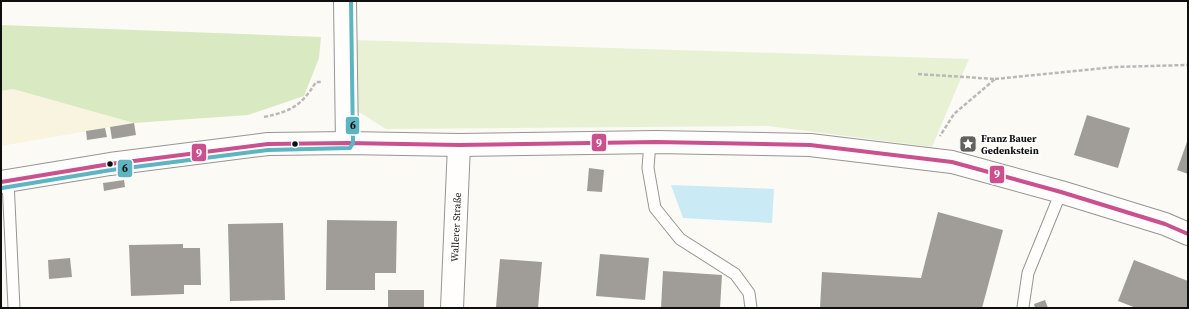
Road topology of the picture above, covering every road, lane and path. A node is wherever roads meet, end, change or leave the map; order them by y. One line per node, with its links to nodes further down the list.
1 (345, 1): 4 (street)
2 (1188, 65): 5 (path)
3 (918, 74): 5 (path)
4 (346, 78): 6 (path); 8 (street)
5 (994, 79): 10 (path)
6 (259, 118)
7 (650, 142): 9 (street); 10 (street); 17 (lane)
8 (347, 143): 9 (street); 11 (street)
9 (458, 145): 16 (street, Wallerer Straße)
10 (926, 158): 12 (street)
11 (5, 181): 15 (lane)
12 (1061, 192): 13 (street); 14 (lane)
13 (1188, 234)
14 (1023, 307)
15 (14, 308)
16 (452, 308)
17 (751, 308)

